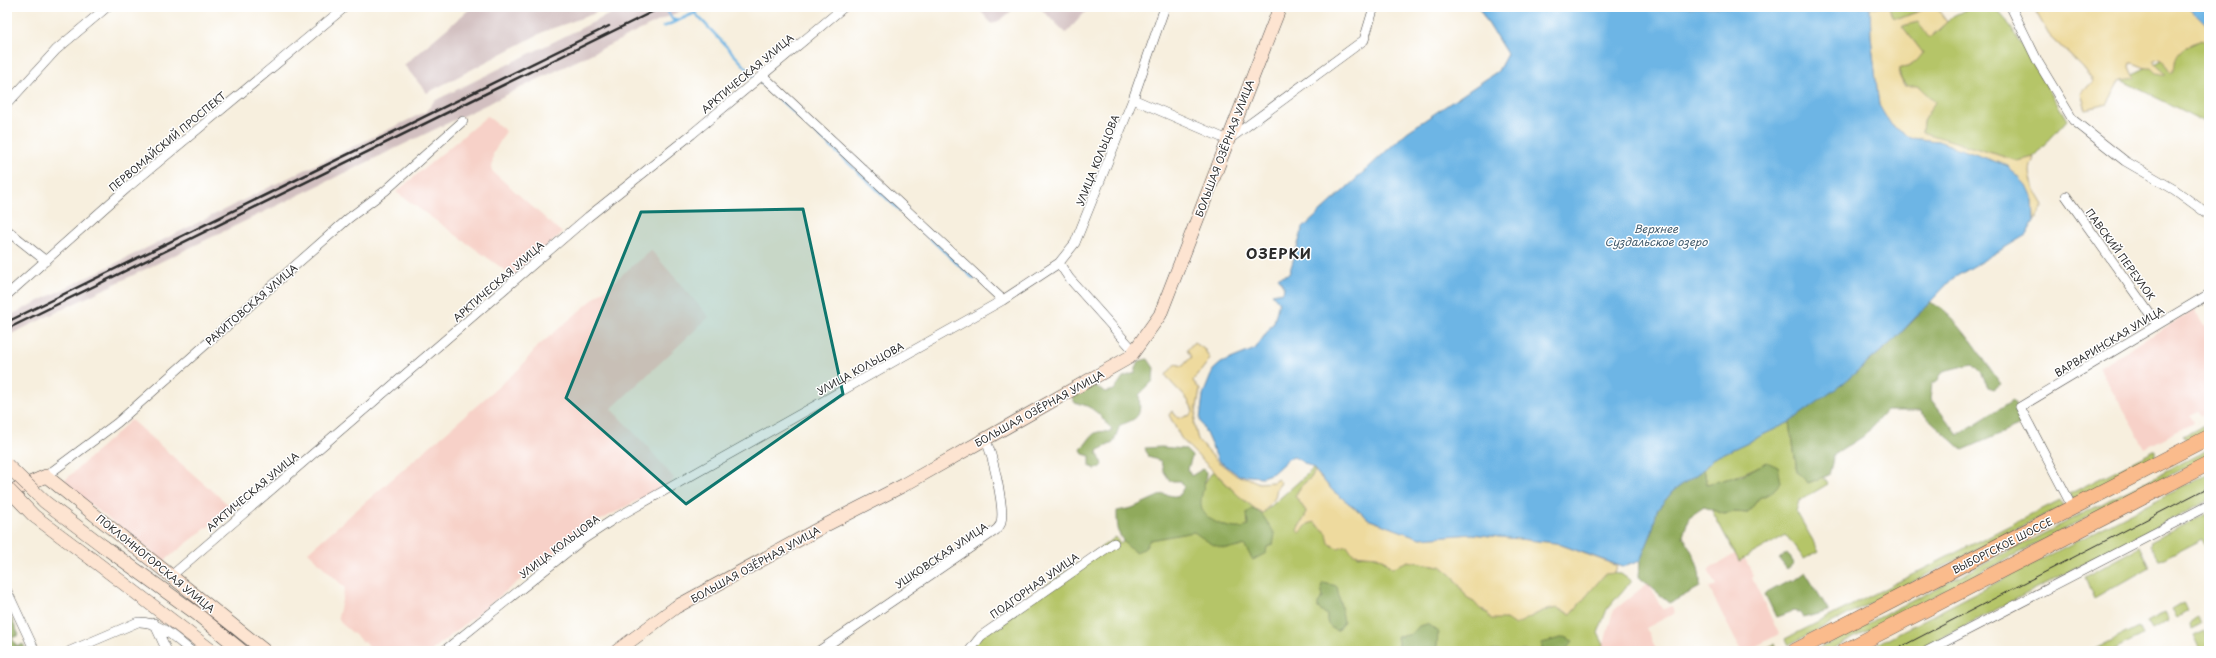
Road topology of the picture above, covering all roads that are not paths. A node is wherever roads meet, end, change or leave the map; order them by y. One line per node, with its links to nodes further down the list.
1 (107, 7): 10 (street)
2 (345, 7): 16 (street, ПЕРВОМАЙСКИЙ ПРОСПЕКТ)
3 (844, 7): 8 (street, АРКТИЧЕСКАЯ УЛИЦА)
4 (1165, 7): 9 (street, УЛИЦА КОЛЬЦОВА)
5 (1280, 7): 12 (street, БОЛЬШАЯ ОЗЁРНАЯ УЛИЦА)
6 (1374, 7): 12 (street)
7 (2011, 7): 14 (street)
8 (762, 75): 20 (street); 33 (street, АРКТИЧЕСКАЯ УЛИЦА)
9 (1134, 99): 12 (street); 17 (street, УЛИЦА КОЛЬЦОВА)
10 (7, 104)
11 (463, 121): 27 (street, РАКИТОВСКАЯ УЛИЦА)
12 (1228, 140): 22 (street, БОЛЬШАЯ ОЗЁРНАЯ УЛИЦА)
13 (2066, 196): 21 (street, ПАВСКИЙ ПЕРЕУЛОК)
14 (2209, 214)
15 (7, 230): 16 (street)
16 (46, 261): 19 (street, ПЕРВОМАЙСКИЙ ПРОСПЕКТ)
17 (1059, 262): 20 (street, УЛИЦА КОЛЬЦОВА); 22 (street)
18 (2209, 294): 21 (street, ВАРВАРИНСКАЯ УЛИЦА)
19 (7, 295)
20 (1003, 300): 44 (street, УЛИЦА КОЛЬЦОВА)
21 (2157, 324): 31 (street, ВАРВАРИНСКАЯ УЛИЦА)
22 (1135, 352): 24 (street, БОЛЬШАЯ ОЗЁРНАЯ УЛИЦА)
23 (2209, 437): 31 (main road, ВЫБОРГСКОЕ ШОССЕ)
24 (985, 438): 45 (street, БОЛЬШАЯ ОЗЁРНАЯ УЛИЦА); 46 (street, УШКОВСКАЯ УЛИЦА)
25 (2209, 463): 48 (main road)
26 (7, 465): 42 (street, ПОКЛОННОГОРСКАЯ УЛИЦА, bridge)
27 (40, 479): 29 (street); 33 (street, ПОКЛОННОГОРСКАЯ УЛИЦА)
28 (7, 488): 41 (street, bridge)
29 (7, 493)
30 (2209, 505): 49 (street)
31 (2073, 508): 47 (main road, ВЫБОРГСКОЕ ШОССЕ)
32 (1114, 543): 36 (street, ПОДГОРНАЯ УЛИЦА)
33 (171, 576): 43 (street, ПОКЛОННОГОРСКАЯ УЛИЦА)
34 (7, 591): 37 (street)
35 (154, 623): 38 (street); 39 (street); 40 (street)
36 (970, 650)
37 (35, 651)
38 (70, 651)
39 (166, 651)
40 (191, 651)
41 (212, 651)
42 (242, 651)
43 (265, 651)
44 (444, 651)
45 (617, 651)
46 (819, 651)
47 (1795, 651)
48 (1845, 651)
49 (1927, 651)

